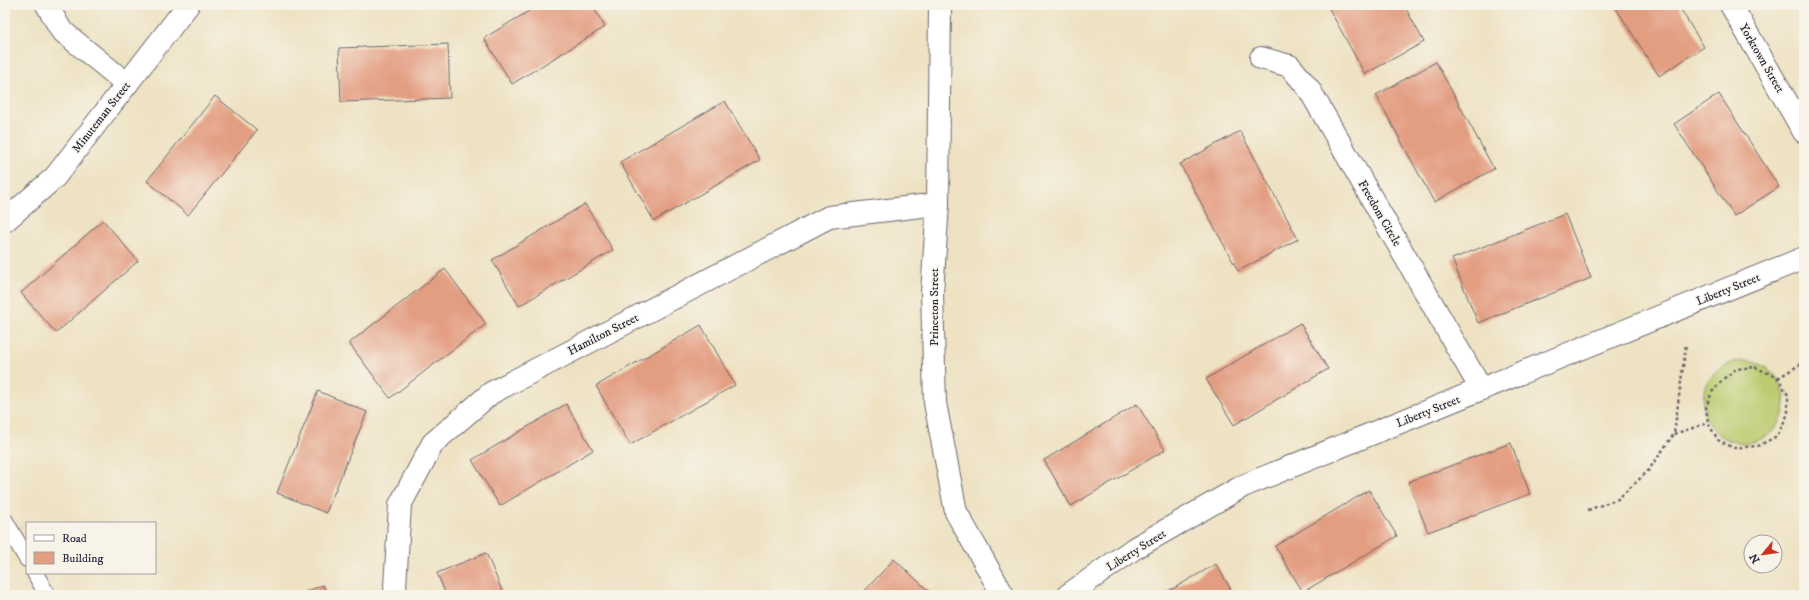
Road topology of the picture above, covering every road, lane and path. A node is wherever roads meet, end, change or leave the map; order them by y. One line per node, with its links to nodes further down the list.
1 (46, 5): 6 (street)
2 (188, 5): 6 (street, Minuteman Street)
3 (940, 5): 8 (street, Princeton Street)
4 (1731, 5): 7 (street, Yorktown Street)
5 (1261, 58): 14 (street, Freedom Circle)
6 (127, 84): 9 (street, Minuteman Street)
7 (1804, 132)
8 (938, 204): 22 (street, Hamilton Street); 23 (street, Princeton Street)
9 (5, 221)
10 (1804, 258): 14 (street, Liberty Street)
11 (1686, 344): 16 (path)
12 (1804, 362): 13 (path)
13 (1778, 378): 15 (path); 15 (path)
14 (1481, 389): 24 (street, Liberty Street)
15 (1708, 423): 16 (path)
16 (1674, 434): 17 (path)
17 (1588, 510)
18 (5, 521): 19 (lane)
19 (26, 558)
20 (36, 574): 21 (lane)
21 (47, 595)
22 (397, 595)
23 (1003, 595)
24 (1068, 595)

